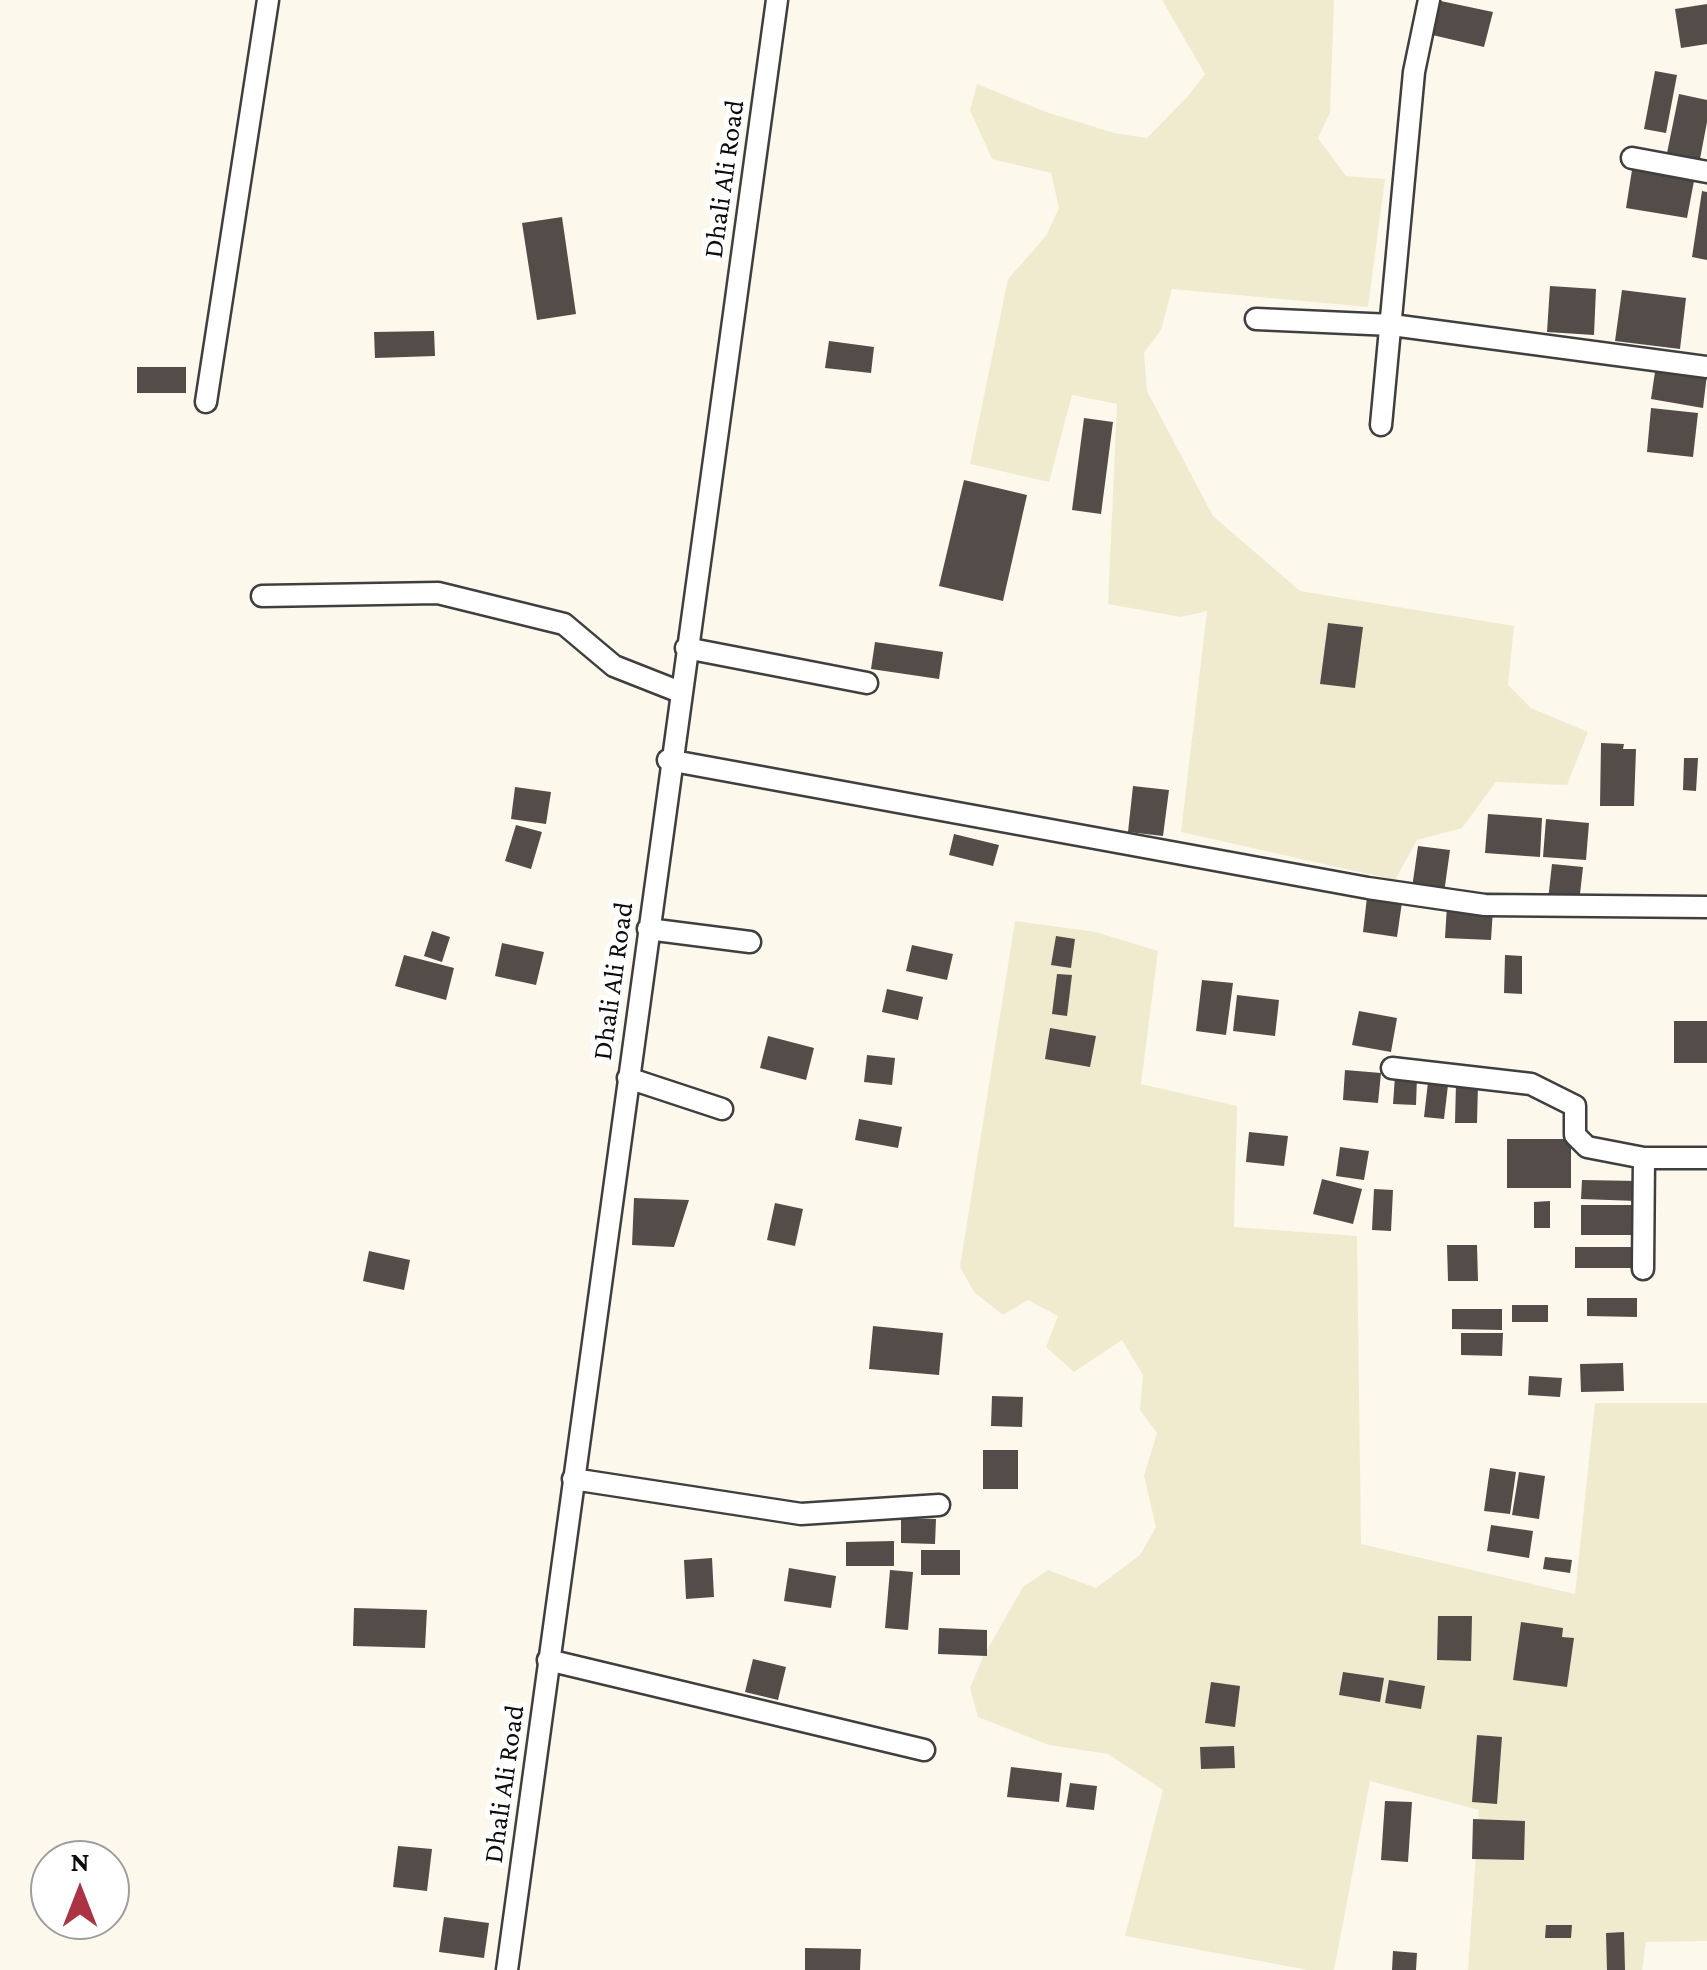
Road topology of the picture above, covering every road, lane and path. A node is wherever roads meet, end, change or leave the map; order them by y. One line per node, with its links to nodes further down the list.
1 (268, 0): 9 (street)
2 (777, 0): 12 (street, Dhali Ali Road)
3 (1429, 0): 7 (street)
4 (1632, 158): 5 (street)
5 (1707, 172)
6 (1256, 319): 7 (street)
7 (1392, 325): 8 (street); 10 (street)
8 (1707, 367)
9 (206, 402)
10 (1381, 425)
11 (262, 596): 14 (street)
12 (686, 648): 13 (street); 14 (street, Dhali Ali Road)
13 (867, 683)
14 (680, 692): 15 (street, Dhali Ali Road)
15 (669, 760): 16 (street); 17 (street, Dhali Ali Road)
16 (1707, 908)
17 (648, 929): 18 (street); 20 (street, Dhali Ali Road)
18 (750, 942)
19 (1392, 1068): 22 (street)
20 (628, 1078): 21 (street); 25 (street, Dhali Ali Road)
21 (722, 1109)
22 (1644, 1158): 23 (street); 24 (street)
23 (1707, 1158)
24 (1642, 1269)
25 (573, 1479): 26 (street); 27 (street, Dhali Ali Road)
26 (938, 1506)
27 (548, 1660): 28 (street); 29 (street, Dhali Ali Road)
28 (924, 1750)
29 (507, 1970)

